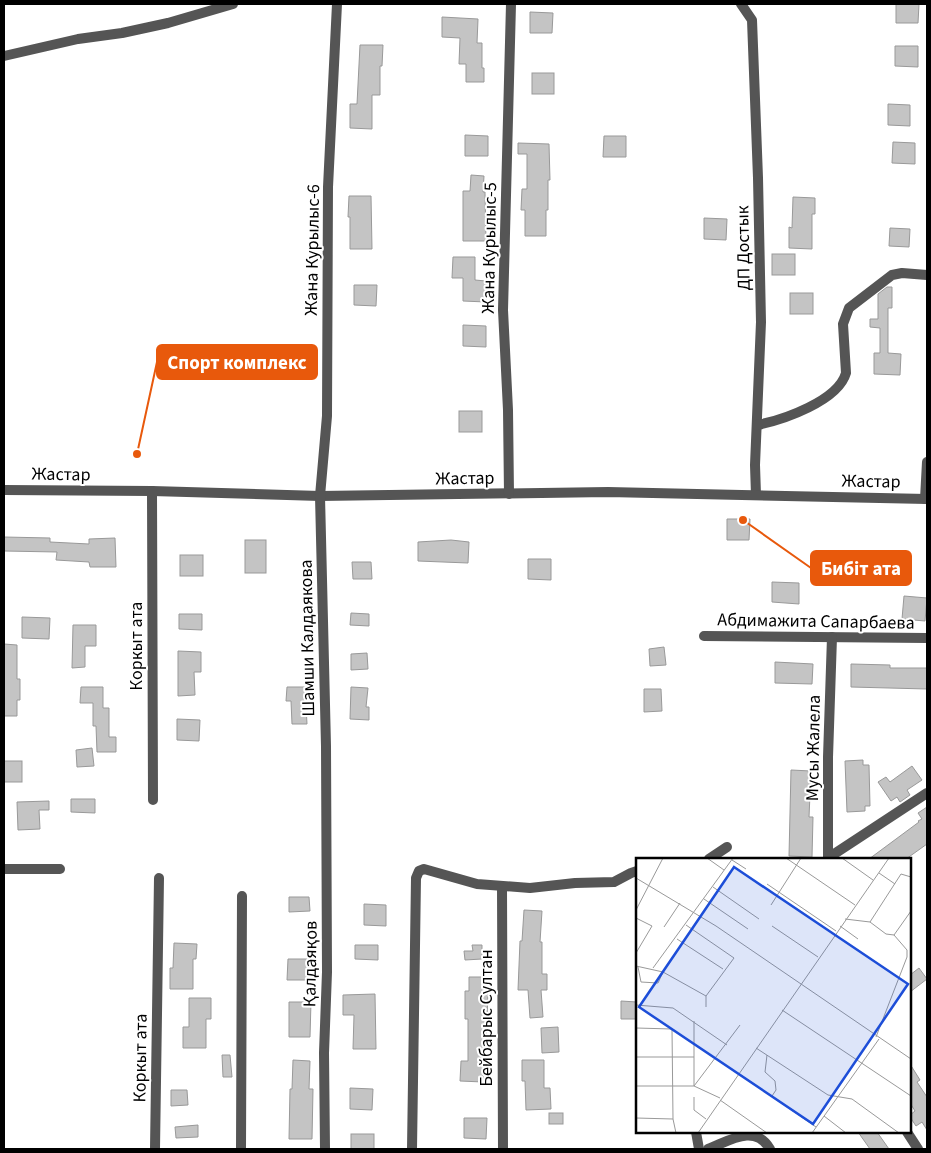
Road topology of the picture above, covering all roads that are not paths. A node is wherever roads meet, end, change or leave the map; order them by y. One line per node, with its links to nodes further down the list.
1 (233, 4): 5 (street)
2 (337, 4): 13 (street, Жана Курылыс-6)
3 (511, 4): 11 (street, Жана Курылыс-5)
4 (741, 4): 7 (street, ДП Достык)
5 (4, 56)
6 (927, 275): 7 (street)
7 (757, 425): 12 (street, ДП Достык)
8 (927, 462): 14 (street)
9 (4, 490): 10 (street, Жастар)
10 (152, 491): 13 (street, Жастар); 20 (street, Коркыт ата)
11 (509, 494): 12 (street, Жастар); 13 (street, Жастар)
12 (756, 495): 14 (street, Жастар)
13 (320, 496): 18 (street, Шамши Калдаякова)
14 (926, 499)
15 (704, 636): 16 (street, Абдимажита Сапарбаева)
16 (832, 637): 17 (street, Абдимажита Сапарбаева); 23 (street, Мусы Жалела)
17 (927, 638)
18 (326, 779): 35 (street, Қалдаяқов)
19 (927, 793): 24 (street)
20 (153, 800)
21 (727, 847): 22 (street)
22 (710, 858)
23 (828, 858)
24 (830, 858)
25 (4, 869): 26 (street)
26 (60, 869)
27 (636, 871): 29 (street)
28 (159, 878): 33 (street, Коркыт ата)
29 (502, 887): 36 (street); 37 (street, Бейбарыс Султан)
30 (242, 896): 34 (street)
31 (696, 1133): 38 (street)
32 (908, 1133): 41 (street)
33 (155, 1149)
34 (241, 1149)
35 (325, 1149)
36 (412, 1149)
37 (503, 1149)
38 (699, 1149)
39 (708, 1149): 40 (street)
40 (770, 1149)
41 (918, 1149)

